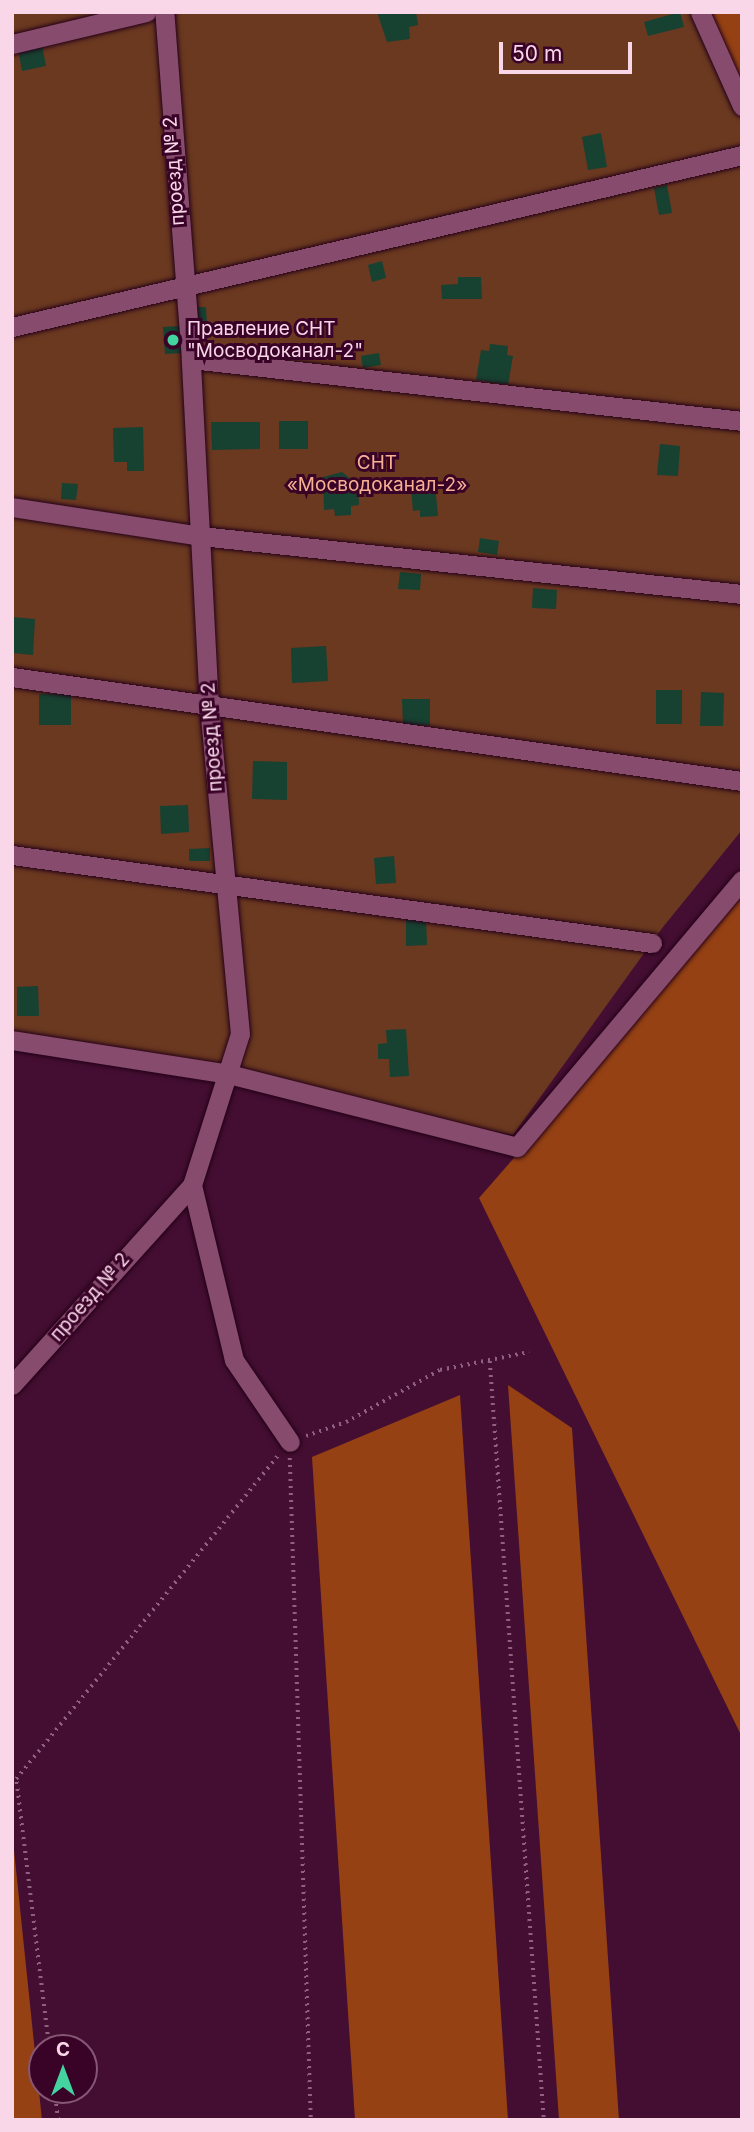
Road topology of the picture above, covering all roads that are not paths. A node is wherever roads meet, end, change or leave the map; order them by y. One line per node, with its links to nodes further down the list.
1 (146, 12): 4 (street)
2 (164, 12): 7 (street, проезд № 2)
3 (700, 12): 5 (street)
4 (12, 44)
5 (742, 106)
6 (742, 155): 7 (street)
7 (182, 288): 8 (street); 9 (street, проезд № 2)
8 (12, 327)
9 (191, 359): 10 (street); 12 (street, проезд № 2)
10 (742, 421)
11 (12, 507): 12 (street)
12 (201, 536): 13 (street); 15 (street, проезд № 2)
13 (742, 594)
14 (12, 677): 15 (street)
15 (209, 707): 16 (street); 19 (street, проезд № 2)
16 (742, 781)
17 (12, 855): 19 (street)
18 (742, 880): 22 (street)
19 (224, 886): 20 (street); 22 (street, проезд № 2)
20 (652, 943)
21 (12, 1040): 22 (street)
22 (229, 1074): 23 (street, проезд № 2)
23 (192, 1185): 24 (street, проезд № 2); 25 (street)
24 (12, 1385)
25 (290, 1441)

